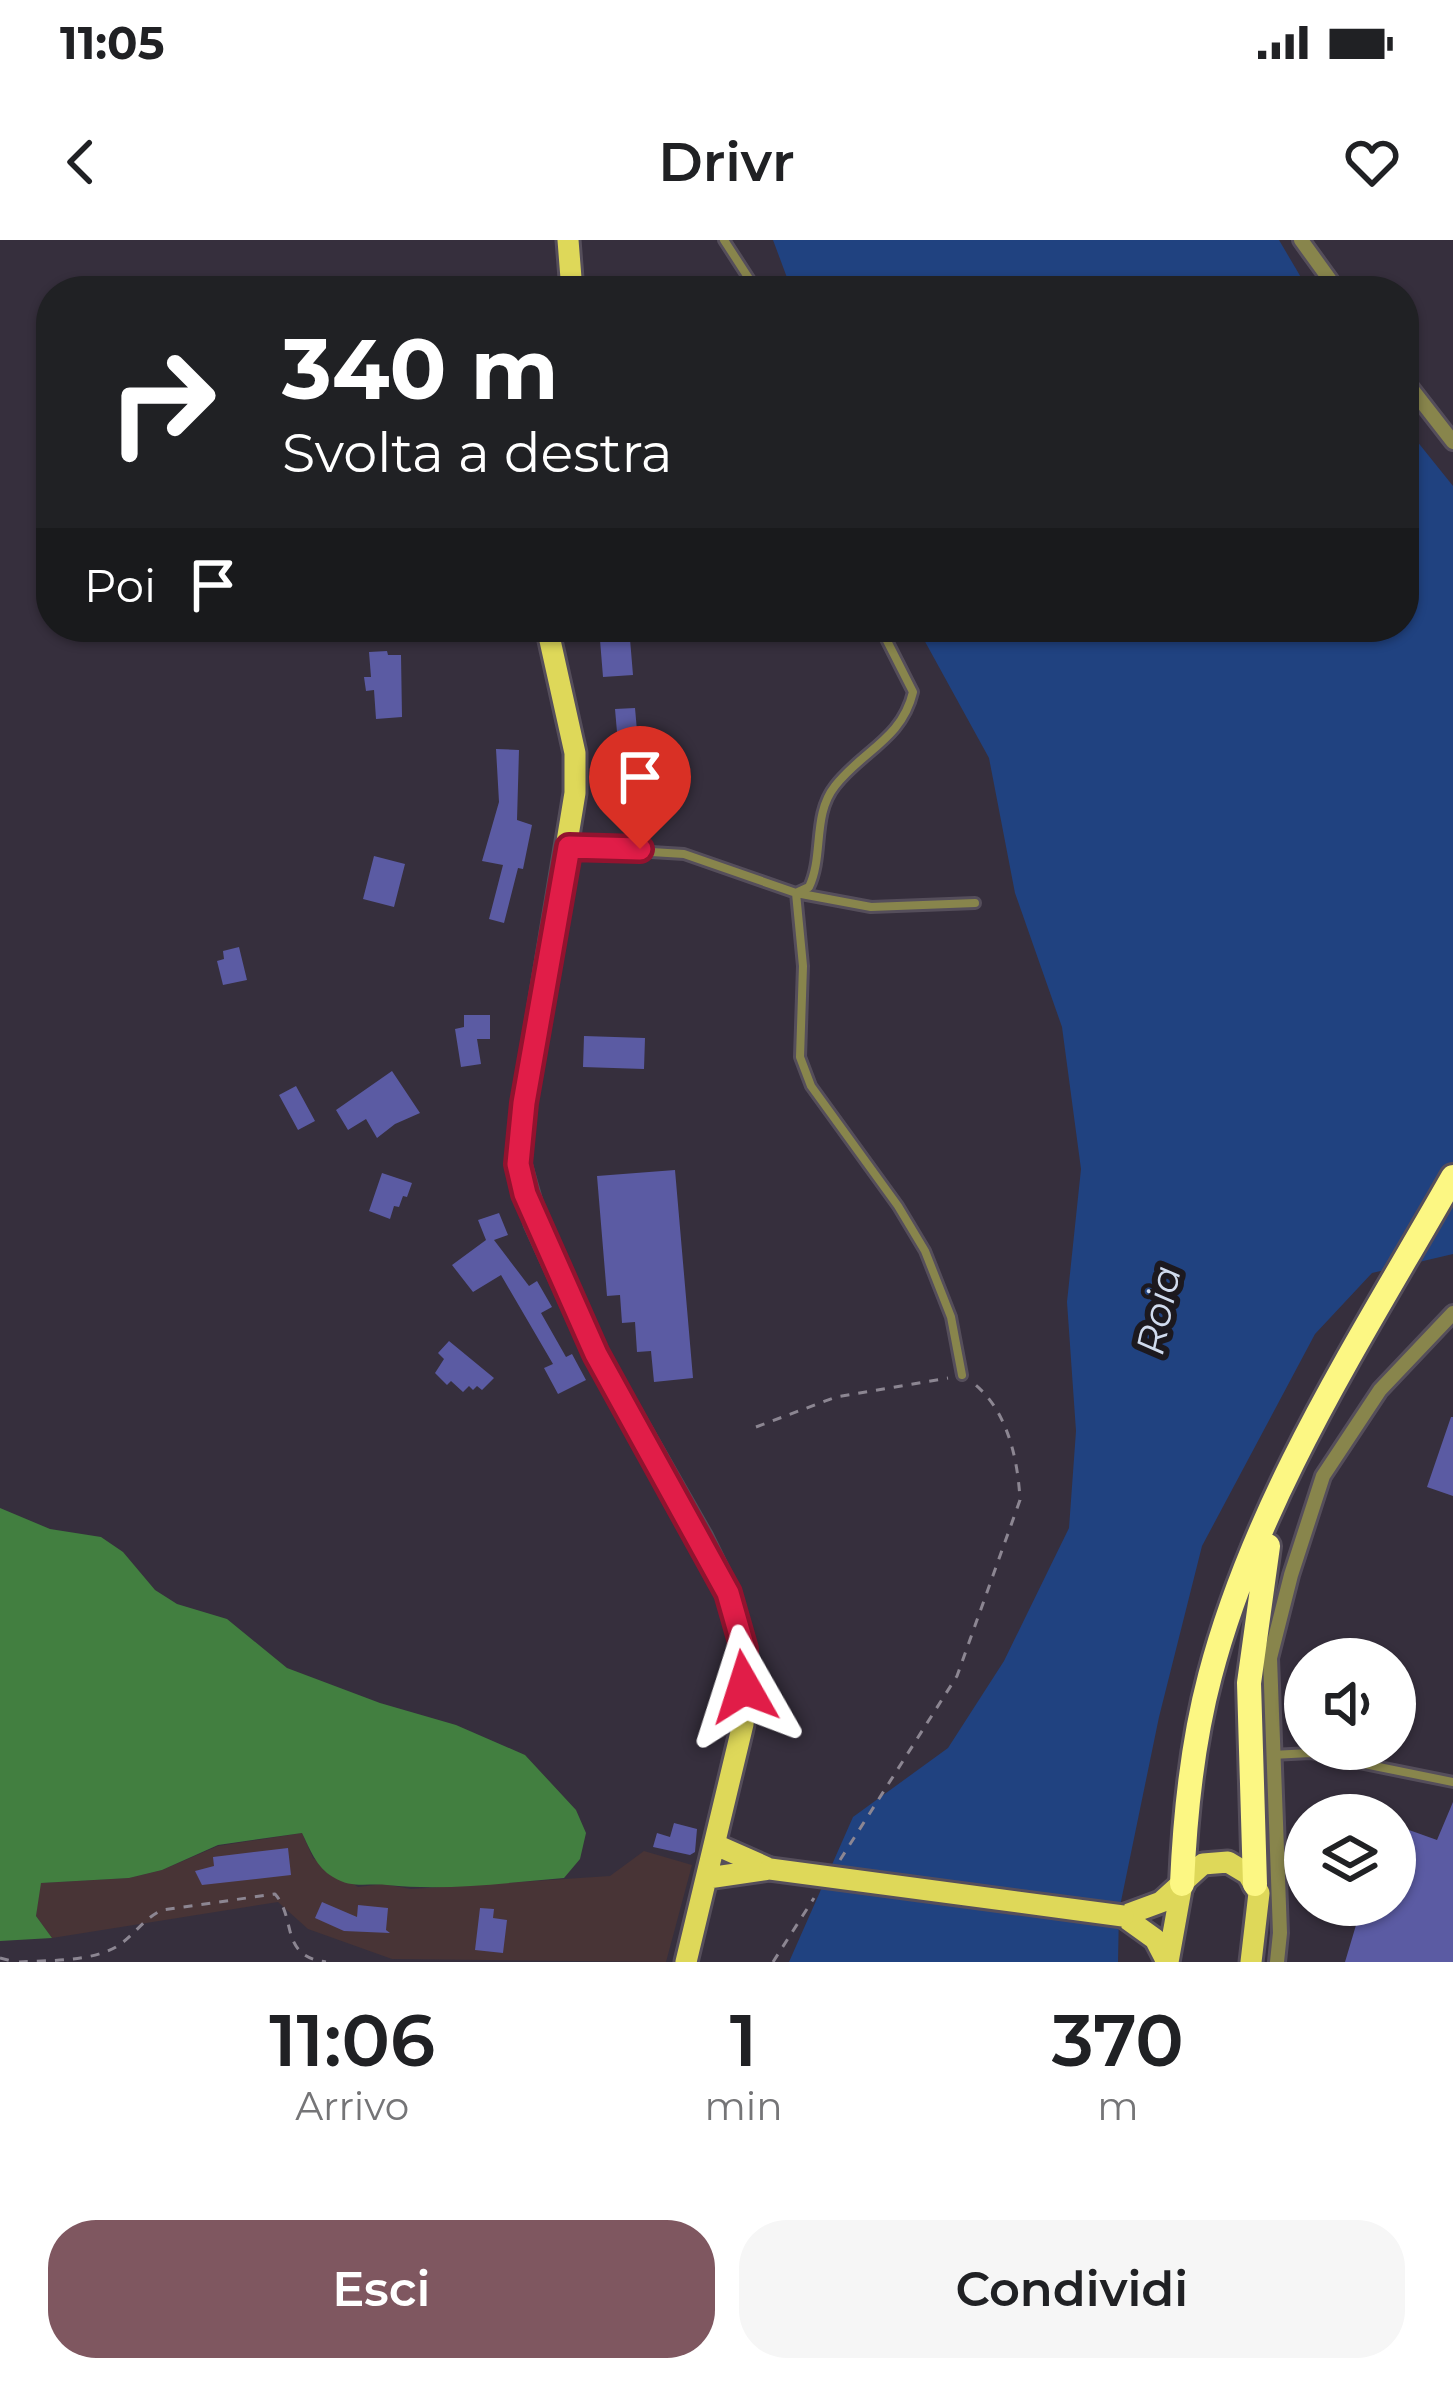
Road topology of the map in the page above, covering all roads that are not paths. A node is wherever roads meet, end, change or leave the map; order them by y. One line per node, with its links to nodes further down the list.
1 (568, 240): 4 (main road)
2 (724, 240): 5 (lane)
3 (1301, 240): 6 (street)
4 (571, 276)
5 (747, 276)
6 (1328, 276)
7 (1419, 398): 8 (street)
8 (1453, 442)
9 (550, 642): 11 (main road)
10 (888, 642): 12 (lane)
11 (569, 847): 12 (lane); 20 (main road)
12 (796, 893): 13 (lane); 16 (lane)
13 (975, 904)
14 (1453, 1177): 17 (highway)
15 (1453, 1313): 18 (street)
16 (962, 1375)
17 (1277, 1498): 22 (highway); 23 (highway)
18 (1272, 1755): 19 (lane); 28 (street)
19 (1453, 1782)
20 (712, 1862): 21 (main road); 21 (main road); 25 (main road)
21 (770, 1869): 24 (main road, bridge)
22 (1182, 1884): 23 (main road); 24 (main road); 26 (main road)
23 (1256, 1884): 27 (main road)
24 (1123, 1916): 26 (main road)
25 (686, 1962)
26 (1167, 1962)
27 (1251, 1962)
28 (1277, 1962)

